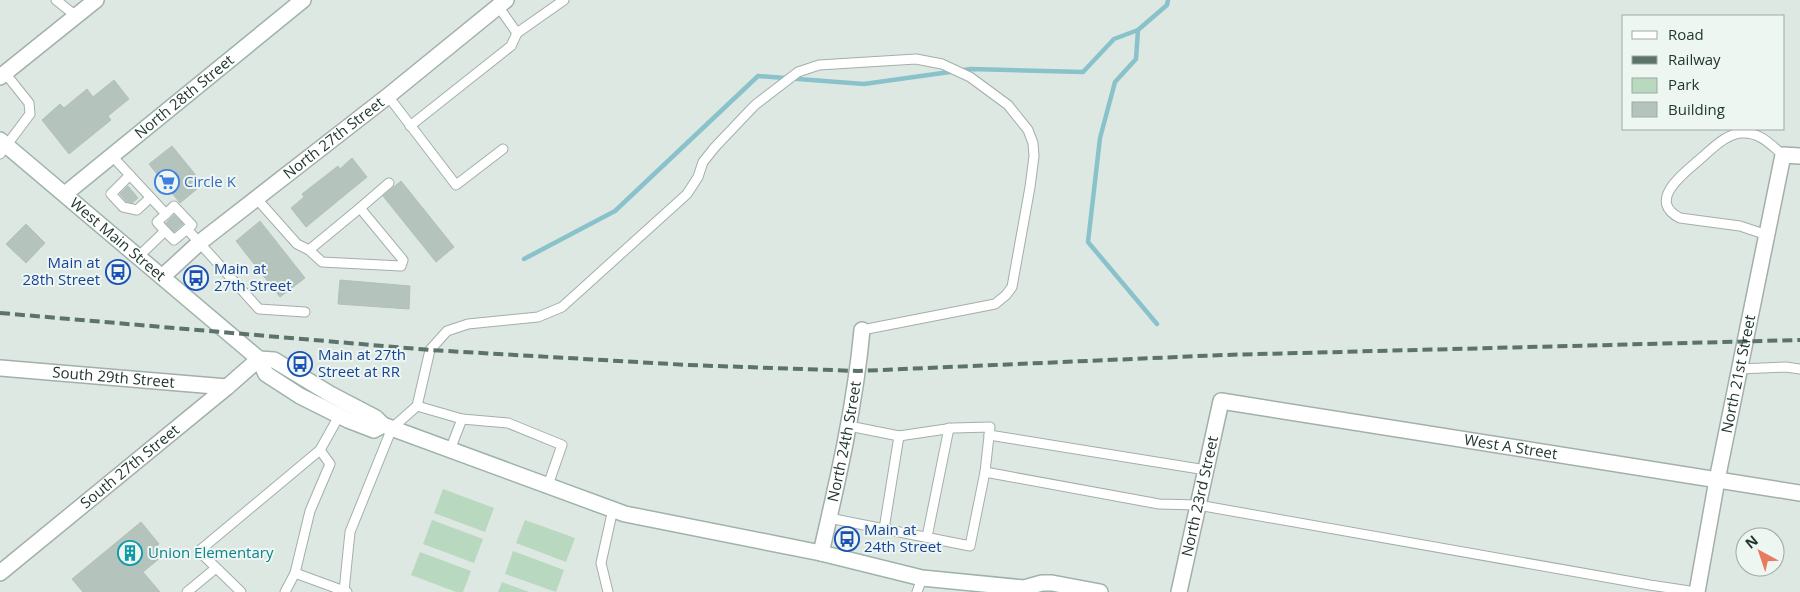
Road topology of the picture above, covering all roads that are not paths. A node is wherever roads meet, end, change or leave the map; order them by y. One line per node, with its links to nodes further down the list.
1 (56, 0): 6 (lane)
2 (96, 0): 6 (street)
3 (303, 0): 14 (street, North 28th Street)
4 (564, 0): 7 (lane)
5 (502, 3): 7 (lane); 9 (street, North 27th Street)
6 (76, 16): 8 (street)
7 (517, 33): 10 (lane)
8 (2, 75): 11 (lane)
9 (388, 96): 10 (lane); 20 (street, North 27th Street)
10 (410, 126): 12 (lane)
11 (2, 147): 18 (street, West Main Street)
12 (503, 149)
13 (1783, 155): 15 (street); 25 (street, North 21st Street); 25 (lane)
14 (112, 156): 16 (lane); 18 (street, North 28th Street)
15 (1800, 156)
16 (130, 175): 19 (lane); 19 (lane)
17 (389, 183): 21 (lane)
18 (65, 194): 28 (street, West Main Street)
19 (150, 198): 22 (lane)
20 (257, 199): 26 (street, North 27th Street); 27 (lane)
21 (360, 208): 27 (lane); 27 (lane)
22 (166, 214): 23 (lane); 24 (lane)
23 (187, 229): 24 (lane); 26 (lane)
24 (165, 231): 28 (lane)
25 (1767, 235): 34 (street, North 21st Street)
26 (199, 243): 29 (street, North 27th Street); 30 (lane)
27 (309, 250)
28 (139, 256): 29 (street, West Main Street)
29 (162, 277): 32 (street, West Main Street)
30 (305, 312)
31 (862, 330): 38 (lane); 41 (street, North 24th Street)
32 (259, 358): 36 (street, South 27th Street); 39 (street); 42 (street)
33 (0, 368): 36 (street, South 29th Street)
34 (1740, 369): 35 (lane); 50 (street, North 21st Street)
35 (1800, 369)
36 (227, 387): 60 (street, South 27th Street)
37 (1222, 401): 48 (street, North 23rd Street); 50 (street, West A Street)
38 (417, 406): 40 (lane); 42 (lane)
39 (339, 416): 42 (street); 46 (lane)
40 (462, 419): 47 (lane); 51 (lane)
41 (849, 426): 45 (lane); 55 (street, North 24th Street)
42 (388, 427): 47 (street); 68 (lane)
43 (948, 428): 44 (lane); 45 (lane); 57 (lane)
44 (989, 434): 48 (lane); 49 (lane)
45 (899, 436): 56 (lane)
46 (320, 450): 59 (lane); 61 (lane)
47 (450, 450): 51 (street)
48 (1206, 470): 53 (street, North 23rd Street)
49 (986, 472): 53 (lane); 57 (lane)
50 (1717, 480): 52 (street, West A Street); 72 (street, North 21st Street)
51 (548, 485): 54 (street)
52 (1800, 493)
53 (1198, 505): 71 (street, North 23rd Street); 72 (lane)
54 (613, 509): 58 (street); 69 (lane)
55 (829, 518): 56 (lane); 58 (street, North 24th Street)
56 (884, 529): 57 (lane)
57 (927, 537)
58 (822, 553): 62 (street)
59 (216, 568): 65 (lane); 66 (lane)
60 (0, 573)
61 (295, 573): 67 (lane); 68 (lane)
62 (919, 585): 63 (street)
63 (967, 587): 64 (street)
64 (1027, 590): 70 (street)
65 (188, 592)
66 (241, 592)
67 (285, 592)
68 (346, 592)
69 (608, 592)
70 (1100, 592)
71 (1179, 592)
72 (1696, 592)

